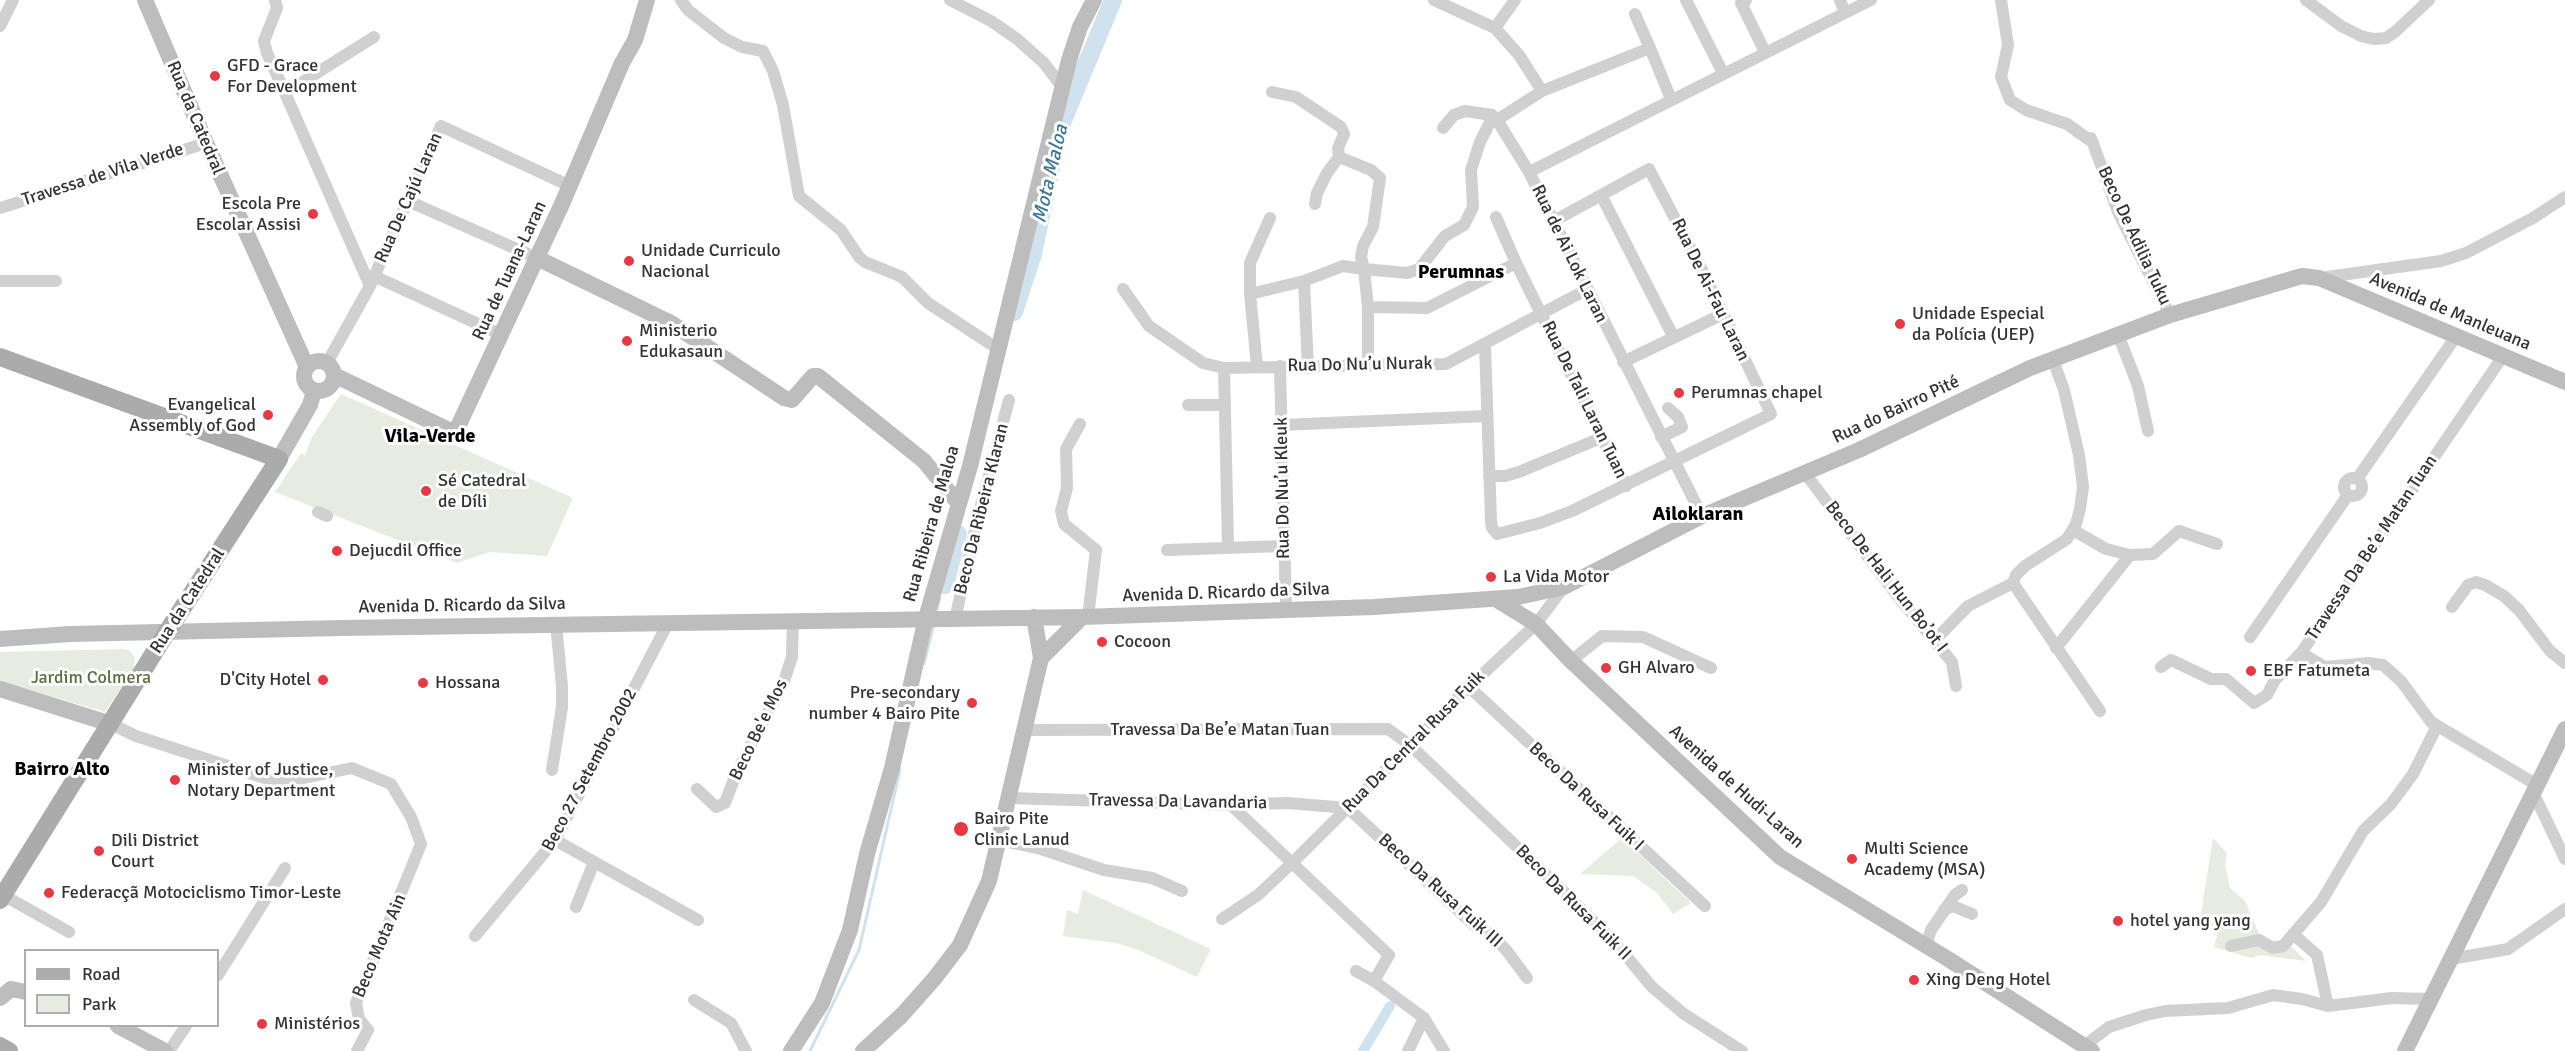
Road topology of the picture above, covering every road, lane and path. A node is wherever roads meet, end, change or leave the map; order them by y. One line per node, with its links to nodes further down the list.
1 (13, 0): 19 (street)
2 (145, 0): 32 (main road, Rua da Catedral)
3 (275, 0): 28 (street)
4 (646, 0): 35 (main road, Rua de Tuana-Laran)
5 (681, 0): 64 (street)
6 (951, 0): 25 (street)
7 (1094, 0): 25 (main road, Rua Ribeira de Maloa)
8 (1434, 0): 20 (street)
9 (1515, 0): 20 (street)
10 (1686, 0): 24 (street)
11 (1746, 0): 23 (street)
12 (1840, 0): 17 (street)
13 (1871, 0): 17 (street, Rua de Ai Lok Laran)
14 (2001, 0): 58 (street, Beco De Adilia Tuku)
15 (2306, 0): 16 (street)
16 (2429, 0)
17 (1845, 13): 23 (street, Rua de Ai Lok Laran)
18 (1635, 14): 22 (street)
19 (0, 26)
20 (1495, 28): 27 (street)
21 (374, 37): 28 (street)
22 (1650, 48): 27 (street); 29 (street)
23 (1765, 52): 24 (street, Rua de Ai Lok Laran)
24 (1723, 73): 29 (street, Rua de Ai Lok Laran)
25 (1063, 88): 64 (main road, Rua Ribeira de Maloa)
26 (1272, 92): 33 (street)
27 (1542, 92): 30 (street)
28 (285, 93): 50 (street)
29 (1671, 99): 34 (street, Rua de Ai Lok Laran)
30 (1497, 120): 31 (street); 34 (street); 46 (street)
31 (1443, 128)
32 (206, 142): 40 (street, Travessa de Vila Verde); 72 (main road, Rua da Catedral)
33 (1339, 157): 39 (street); 46 (street)
34 (1529, 172): 43 (street, Rua de Ai Lok Laran)
35 (570, 186): 38 (street, Rua De Cajú Laran); 44 (main road, Rua de Tuana-Laran)
36 (1601, 195): 43 (street, Rua De Ai-Fau Laran); 57 (street, Rua De Ai-Fau Laran); 62 (street)
37 (2565, 197): 47 (street)
38 (408, 201): 44 (street); 50 (street, Rua De Cajú Laran)
39 (1315, 204)
40 (0, 208)
41 (1496, 217): 45 (street, Rua De Tali Laran Tuan)
42 (1270, 218): 54 (street)
43 (1552, 222): 53 (street, Rua de Ai Lok Laran)
44 (537, 258): 60 (main road, Rua de Tuana-Laran); 93 (main road)
45 (1516, 263): 55 (street); 56 (street, Rua De Tali Laran Tuan)
46 (1364, 268): 51 (street); 55 (street)
47 (2319, 278): 58 (main road, Rua do Bairro Pité); 61 (main road, Avenida de Manleuana)
48 (0, 281): 49 (street)
49 (56, 281)
50 (372, 281): 60 (street); 75 (street, Rua De Cajú Laran)
51 (1304, 281): 54 (street); 74 (street)
52 (1123, 289): 73 (street)
53 (1586, 290): 56 (street, Rua Do Nu’u Nurak); 68 (street, Rua de Ai Lok Laran)
54 (1250, 294): 70 (street)
55 (1368, 307): 69 (street)
56 (1542, 314): 63 (street, Rua Do Nu’u Nurak); 87 (street, Rua De Tali Laran Tuan)
57 (1723, 314): 62 (street); 89 (street, Rua De Ai-Fau Laran)
58 (2170, 315): 59 (main road, Rua do Bairro Pité)
59 (2118, 334): 67 (main road, Rua do Bairro Pité); 85 (street)
60 (502, 335): 75 (main road, Rua de Tuana-Laran)
61 (2457, 335): 65 (main road, Avenida de Manleuana); 115 (street)
62 (1674, 336): 68 (street)
63 (1485, 345): 69 (street, Rua Do Nu’u Nurak); 82 (street)
64 (998, 349): 93 (main road, Rua Ribeira de Maloa)
65 (2503, 356): 76 (main road, Avenida de Manleuana); 119 (street, Travessa Da Be’e Matan Tuan)
66 (0, 357): 88 (main road)
67 (2053, 360): 90 (main road, Rua do Bairro Pité); 95 (street)
68 (1623, 362): 86 (street, Rua de Ai Lok Laran)
69 (1368, 365): 74 (street, Rua Do Nu’u Nurak)
70 (1257, 366): 71 (street, Rua Do Nu’u Nurak); 73 (street, Rua Do Nu’u Nurak)
71 (1281, 366): 74 (street, Rua Do Nu’u Nurak); 84 (street, Rua Do Nu’u Kleuk)
72 (307, 367): 75 (main road); 77 (main road)
73 (1224, 368): 80 (street)
74 (1308, 368)
75 (331, 369): 77 (main road)
76 (2565, 382)
77 (314, 391): 88 (main road, Rua da Catedral)
78 (1009, 400): 108 (street, Beco Da Ribeira Klaran)
79 (1188, 405): 80 (street)
80 (1225, 405): 97 (street)
81 (1668, 408): 86 (street)
82 (1487, 416): 84 (street); 91 (street)
83 (1080, 424): 107 (street)
84 (1282, 425): 98 (street, Rua Do Nu’u Kleuk)
85 (2148, 431)
86 (1662, 436): 89 (street, Rua de Ai Lok Laran)
87 (1603, 437): 91 (street); 92 (street, Rua De Tali Laran Tuan)
88 (279, 459): 114 (main road, Rua da Catedral)
89 (1674, 460): 92 (street); 94 (street, Rua de Ai Lok Laran)
90 (1805, 473): 94 (main road, Rua do Bairro Pité); 117 (street, Beco De Hali Hun Bo’ot I)
91 (1489, 476): 92 (street)
92 (1626, 486)
93 (959, 504): 110 (main road, Rua Ribeira de Maloa)
94 (1702, 516): 102 (main road, Rua do Bairro Pité)
95 (2073, 530): 100 (street); 101 (street)
96 (2217, 544): 100 (street)
97 (1228, 546): 98 (street); 99 (street)
98 (1284, 546): 105 (street, Rua Do Nu’u Kleuk)
99 (1167, 550)
100 (2130, 555): 118 (street)
101 (2013, 583): 117 (street); 118 (street)
102 (1564, 587): 103 (main road, Rua do Bairro Pité); 113 (street, Rua Da Central Rusa Fuik)
103 (1497, 600): 105 (main road, Avenida D. Ricardo da Silva); 113 (main road, Avenida de Hudi-Laran)
104 (2452, 607): 122 (street)
105 (1286, 609): 107 (main road, Avenida D. Ricardo da Silva)
106 (1034, 617): 107 (main road, Avenida D. Ricardo da Silva); 108 (main road, Avenida D. Ricardo da Silva); 120 (main road)
107 (1085, 617): 120 (main road)
108 (954, 619): 110 (main road, Avenida D. Ricardo da Silva)
109 (793, 620): 110 (main road, Avenida D. Ricardo da Silva); 111 (main road, Avenida D. Ricardo da Silva); 135 (street, Beco Be'e Mos)
110 (929, 621): 182 (main road, Rua Ribeira de Maloa)
111 (668, 623): 112 (main road, Avenida D. Ricardo da Silva); 140 (street, Beco 27 Setembro 2002)
112 (556, 624): 114 (main road, Avenida D. Ricardo da Silva); 134 (street)
113 (1536, 624): 121 (main road, Avenida de Hudi-Laran); 126 (street, Rua Da Central Rusa Fuik)
114 (167, 632): 116 (main road, Avenida D. Ricardo da Silva); 129 (main road, Rua da Catedral)
115 (2250, 637)
116 (0, 639)
117 (1934, 640): 125 (street, Beco De Hali Hun Bo’ot I)
118 (2056, 648): 128 (street)
119 (2301, 653): 123 (street); 130 (street, Travessa Da Be’e Matan Tuan)
120 (1041, 658): 132 (main road)
121 (1571, 661): 124 (street); 159 (main road, Avenida de Hudi-Laran)
122 (2565, 663)
123 (2161, 667)
124 (1711, 668)
125 (1956, 686)
126 (1469, 687): 133 (street, Rua Da Central Rusa Fuik); 149 (street, Beco Da Rusa Fuik I)
127 (0, 689): 129 (main road)
128 (2100, 711)
129 (111, 724): 148 (main road, Rua da Catedral); 180 (street, Beco Mota Ain)
130 (2438, 726): 136 (street, Travessa Da Be’e Matan Tuan); 157 (street)
131 (2565, 729): 136 (main road)
132 (1024, 730): 133 (street, Travessa Da Be’e Matan Tuan); 137 (main road)
133 (1410, 745): 139 (street, Rua Da Central Rusa Fuik); 174 (street, Beco Da Rusa Fuik II)
134 (552, 770)
135 (697, 789)
136 (2535, 789): 142 (street); 161 (main road)
137 (1009, 798): 138 (street, Travessa Da Lavandaria); 141 (main road)
138 (1231, 805): 139 (street, Travessa Da Lavandaria); 144 (street)
139 (1348, 808): 144 (street, Rua Da Central Rusa Fuik); 164 (street, Beco Da Rusa Fuik III)
140 (555, 840): 143 (street); 158 (street, Beco 27 Setembro 2002)
141 (999, 840): 147 (street); 183 (main road)
142 (2565, 858)
143 (594, 862): 150 (street); 155 (street)
144 (1293, 862): 154 (street, Rua Da Central Rusa Fuik); 165 (street)
145 (285, 868): 163 (street)
146 (1962, 890): 153 (street)
147 (1182, 891)
148 (1, 898): 156 (street)
149 (1705, 906)
150 (576, 908)
151 (2565, 909): 161 (street)
152 (1972, 914): 153 (street)
153 (1942, 916): 159 (street)
154 (1222, 919)
155 (698, 920)
156 (69, 932)
157 (2293, 934): 160 (street); 170 (street)
158 (476, 936)
159 (1926, 946): 176 (main road, Avenida de Hudi-Laran)
160 (2231, 946)
161 (2451, 959): 168 (main road)
162 (1356, 971): 165 (street)
163 (219, 973)
164 (1527, 978)
165 (1374, 981): 171 (street)
166 (24, 992): 167 (main road)
167 (0, 998)
168 (2431, 999): 170 (street); 187 (main road)
169 (694, 1000): 181 (street)
170 (2328, 1006): 176 (street)
171 (1424, 1018): 184 (street); 185 (street)
172 (119, 1027): 178 (main road)
173 (185, 1027): 179 (street)
174 (1722, 1045): 186 (street, Beco Da Rusa Fuik II)
175 (0, 1046): 177 (main road)
176 (2088, 1048)
177 (9, 1051)
178 (165, 1051)
179 (170, 1051)
180 (357, 1051)
181 (746, 1051)
182 (791, 1051)
183 (863, 1051)
184 (1408, 1051)
185 (1444, 1051)
186 (1742, 1051)
187 (2405, 1051)

